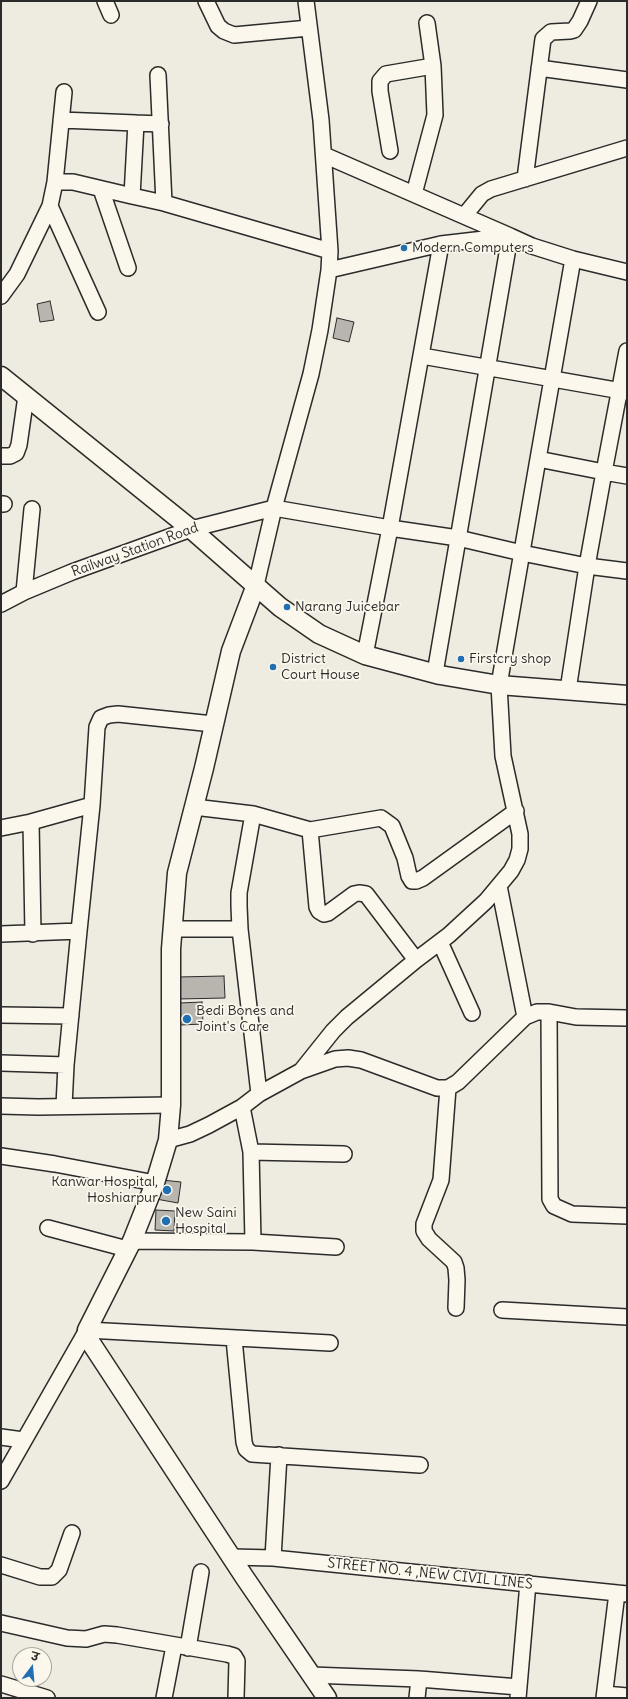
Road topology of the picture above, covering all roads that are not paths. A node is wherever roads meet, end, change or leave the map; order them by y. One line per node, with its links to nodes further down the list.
1 (104, 1): 5 (street)
2 (206, 1): 7 (street)
3 (306, 1): 7 (street)
4 (589, 1): 9 (street)
5 (111, 15)
6 (427, 23): 8 (street)
7 (309, 28): 18 (street)
8 (433, 66): 17 (street); 22 (street)
9 (539, 68): 11 (street); 19 (street)
10 (158, 75): 15 (street)
11 (627, 80)
12 (64, 92): 13 (street)
13 (61, 120): 14 (street); 20 (street)
14 (136, 123): 15 (street); 23 (street)
15 (161, 124): 24 (street)
16 (627, 148): 19 (street)
17 (390, 151)
18 (324, 155): 22 (street); 29 (street)
19 (525, 179): 26 (street)
20 (55, 182): 21 (street); 25 (street)
21 (101, 189): 23 (street); 31 (street)
22 (414, 194): 26 (street)
23 (132, 196): 24 (street)
24 (164, 204): 29 (street)
25 (50, 206): 34 (street); 35 (street)
26 (464, 216): 27 (street)
27 (510, 236): 28 (street); 30 (street); 38 (street)
28 (441, 244): 32 (street); 37 (street)
29 (330, 251): 32 (street)
30 (573, 259): 33 (street); 40 (street)
31 (128, 268)
32 (329, 270): 47 (street)
33 (627, 272)
34 (1, 296)
35 (98, 312)
36 (627, 351): 41 (street)
37 (422, 356): 38 (street); 49 (street)
38 (487, 367): 40 (street); 51 (street)
39 (1, 376): 42 (main road)
40 (552, 379): 41 (street); 44 (street)
41 (623, 392): 45 (street)
42 (26, 396): 43 (street); 50 (main road)
43 (1, 456)
44 (538, 459): 45 (street); 52 (street)
45 (604, 472): 46 (street); 53 (street)
46 (627, 476)
47 (274, 508): 49 (street); 50 (street, Railway Station Road); 55 (street)
48 (32, 509): 56 (street)
49 (390, 528): 51 (street); 58 (street)
50 (191, 529): 55 (main road); 56 (street, Railway Station Road)
51 (458, 538): 52 (street); 59 (street)
52 (522, 554): 53 (street); 60 (street)
53 (587, 566): 54 (street); 61 (street)
54 (627, 571)
55 (256, 585): 58 (main road); 63 (main road)
56 (24, 592): 57 (street, Railway Station Road)
57 (1, 604)
58 (365, 655): 59 (main road)
59 (435, 673): 60 (main road)
60 (499, 684): 61 (main road); 66 (street)
61 (568, 690): 62 (main road)
62 (627, 695)
63 (213, 724): 64 (street); 65 (main road)
64 (92, 805): 68 (street); 74 (street)
65 (194, 807): 67 (street); 72 (main road)
66 (516, 810): 70 (street); 71 (street)
67 (252, 814): 70 (street); 73 (street)
68 (31, 822): 69 (street); 76 (street)
69 (1, 828)
70 (310, 830): 78 (street)
71 (499, 886): 77 (street); 83 (street)
72 (174, 929): 73 (street); 90 (main road)
73 (240, 929): 89 (street)
74 (79, 931): 76 (street); 82 (street)
75 (1, 934): 76 (street)
76 (33, 934)
77 (440, 942): 78 (street); 80 (street)
78 (416, 960): 87 (street)
79 (549, 1012): 83 (street); 84 (street); 99 (street)
80 (472, 1013)
81 (1, 1015): 82 (street)
82 (71, 1016): 86 (street)
83 (525, 1017): 88 (street)
84 (627, 1018)
85 (1, 1063): 86 (street)
86 (66, 1065): 92 (street)
87 (301, 1071): 88 (street); 89 (street)
88 (448, 1088): 104 (street)
89 (259, 1094): 93 (street)
90 (171, 1105): 92 (street); 94 (main road)
91 (1, 1106): 92 (street)
92 (64, 1106)
93 (242, 1107): 94 (street); 95 (street)
94 (168, 1140): 98 (main road)
95 (251, 1152): 96 (street); 101 (street)
96 (344, 1154)
97 (1, 1156): 98 (street)
98 (155, 1183): 102 (main road)
99 (627, 1216)
100 (48, 1228): 102 (street)
101 (253, 1242): 102 (street); 103 (street)
102 (129, 1245): 107 (main road)
103 (336, 1247)
104 (456, 1308)
105 (502, 1310): 106 (street)
106 (627, 1317)
107 (87, 1330): 108 (street); 111 (street); 116 (main road)
108 (234, 1339): 109 (street); 112 (street)
109 (330, 1343)
110 (1, 1437): 111 (street)
111 (23, 1440): 114 (street)
112 (279, 1455): 113 (street); 117 (street)
113 (420, 1465)
114 (1, 1482)
115 (72, 1532): 118 (street)
116 (232, 1556): 117 (street, STREET NO. 4 ,NEW CIVIL LINES); 124 (main road)
117 (273, 1558): 120 (street, STREET NO. 4 ,NEW CIVIL LINES)
118 (1, 1565)
119 (201, 1572): 123 (street)
120 (528, 1583): 121 (street, STREET NO. 4 ,NEW CIVIL LINES); 127 (street)
121 (622, 1594): 128 (street)
122 (1, 1623): 123 (street)
123 (181, 1647): 131 (street); 132 (street)
124 (311, 1675): 125 (street); 133 (main road)
125 (419, 1679): 127 (street); 134 (street)
126 (1, 1684): 130 (street)
127 (519, 1692)
128 (605, 1696): 129 (street)
129 (627, 1696)
130 (47, 1698)
131 (164, 1698)
132 (236, 1698)
133 (326, 1698)
134 (417, 1698)

